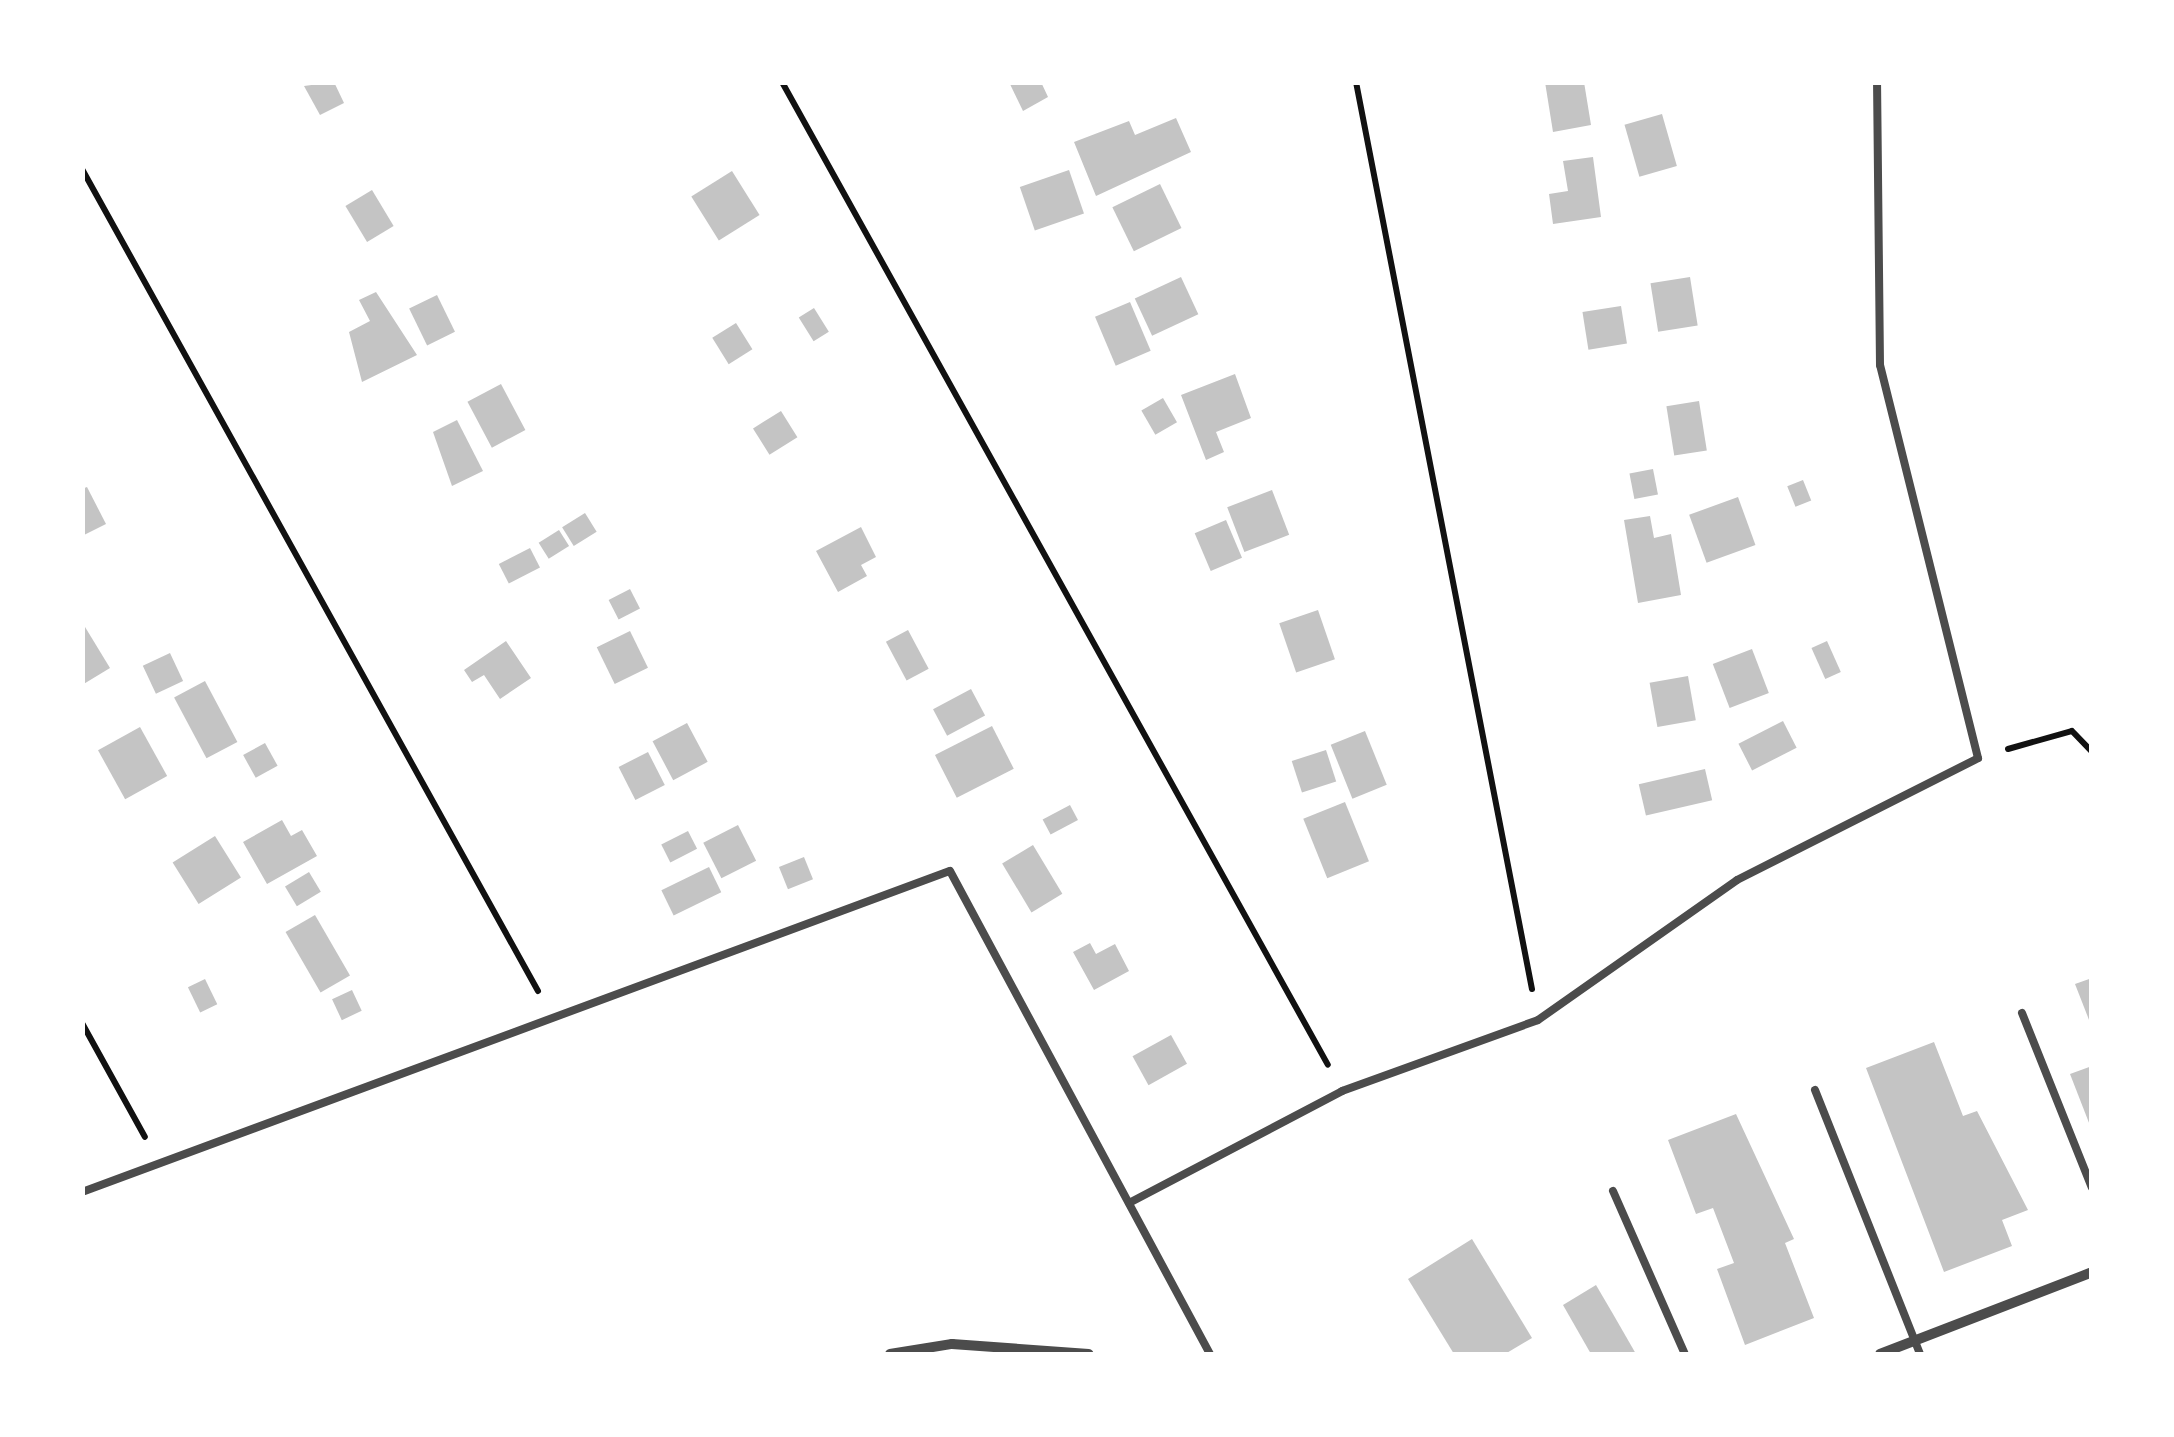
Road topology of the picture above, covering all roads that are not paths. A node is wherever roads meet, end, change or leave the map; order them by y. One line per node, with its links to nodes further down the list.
1 (1877, 82): 7 (lane)
2 (2022, 1014): 4 (lane)
3 (1815, 1090): 9 (lane)
4 (2092, 1188)
5 (1613, 1191): 13 (lane)
6 (82, 1192): 7 (lane)
7 (1129, 1203): 12 (lane)
8 (2092, 1272): 9 (street)
9 (1914, 1341): 14 (street); 15 (lane)
10 (890, 1354): 11 (street)
11 (1090, 1354)
12 (1210, 1354)
13 (1685, 1354)
14 (1880, 1354)
15 (1920, 1354)

